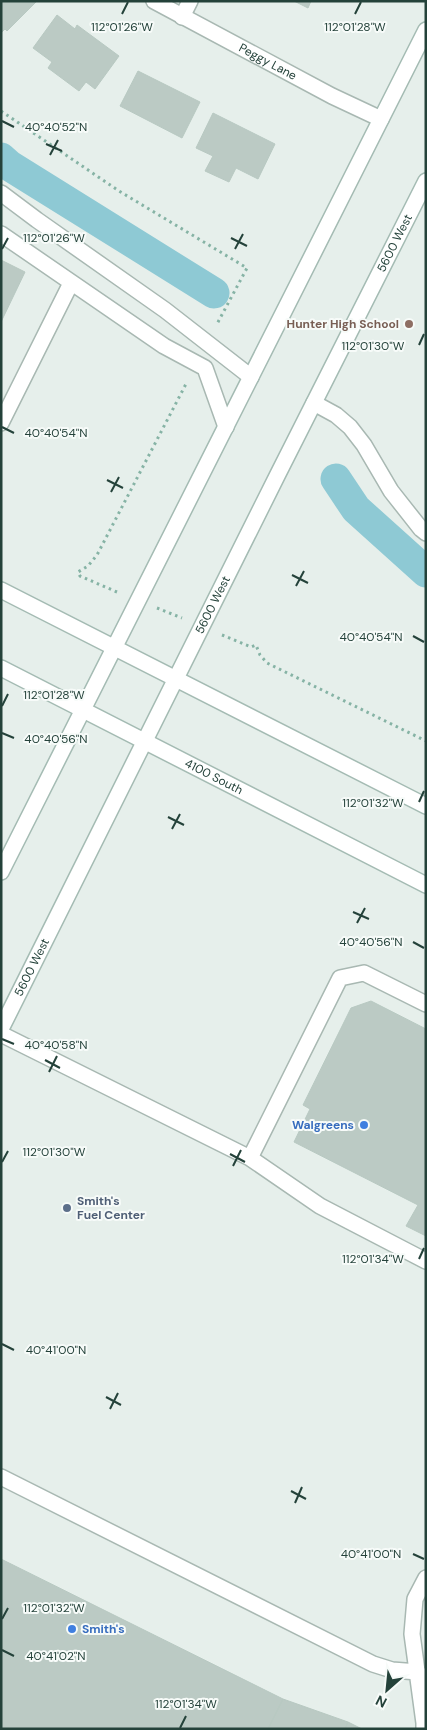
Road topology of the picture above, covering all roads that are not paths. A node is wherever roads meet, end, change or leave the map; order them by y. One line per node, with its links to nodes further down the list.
1 (154, 1): 3 (main road, Peggy Lane)
2 (190, 1): 3 (main road)
3 (182, 17): 5 (main road, Peggy Lane)
4 (426, 30): 5 (main road)
5 (381, 119): 10 (main road)
6 (426, 181): 11 (main road, 5600 West)
7 (1, 193): 10 (main road)
8 (1, 234): 9 (main road)
9 (71, 283): 12 (main road); 13 (main road)
10 (251, 377): 13 (main road)
11 (314, 403): 14 (main road); 18 (main road, 5600 West)
12 (1, 423)
13 (226, 427): 16 (main road)
14 (426, 533)
15 (1, 590): 16 (main road)
16 (114, 648): 18 (main road); 19 (main road)
17 (1, 668): 19 (main road, 4100 South)
18 (176, 680): 20 (main road, 5600 West); 21 (main road)
19 (83, 710): 20 (main road, 4100 South); 22 (main road)
20 (146, 741): 23 (main road, 4100 South); 25 (main road, 5600 West)
21 (426, 806)
22 (1, 872)
23 (426, 885)
24 (426, 1004): 27 (main road)
25 (1, 1029)
26 (1, 1034): 27 (main road)
27 (250, 1158): 28 (main road)
28 (426, 1261)
29 (1, 1477): 31 (main road)
30 (426, 1578): 31 (main road)
31 (418, 1672): 32 (main road)
32 (424, 1729)

